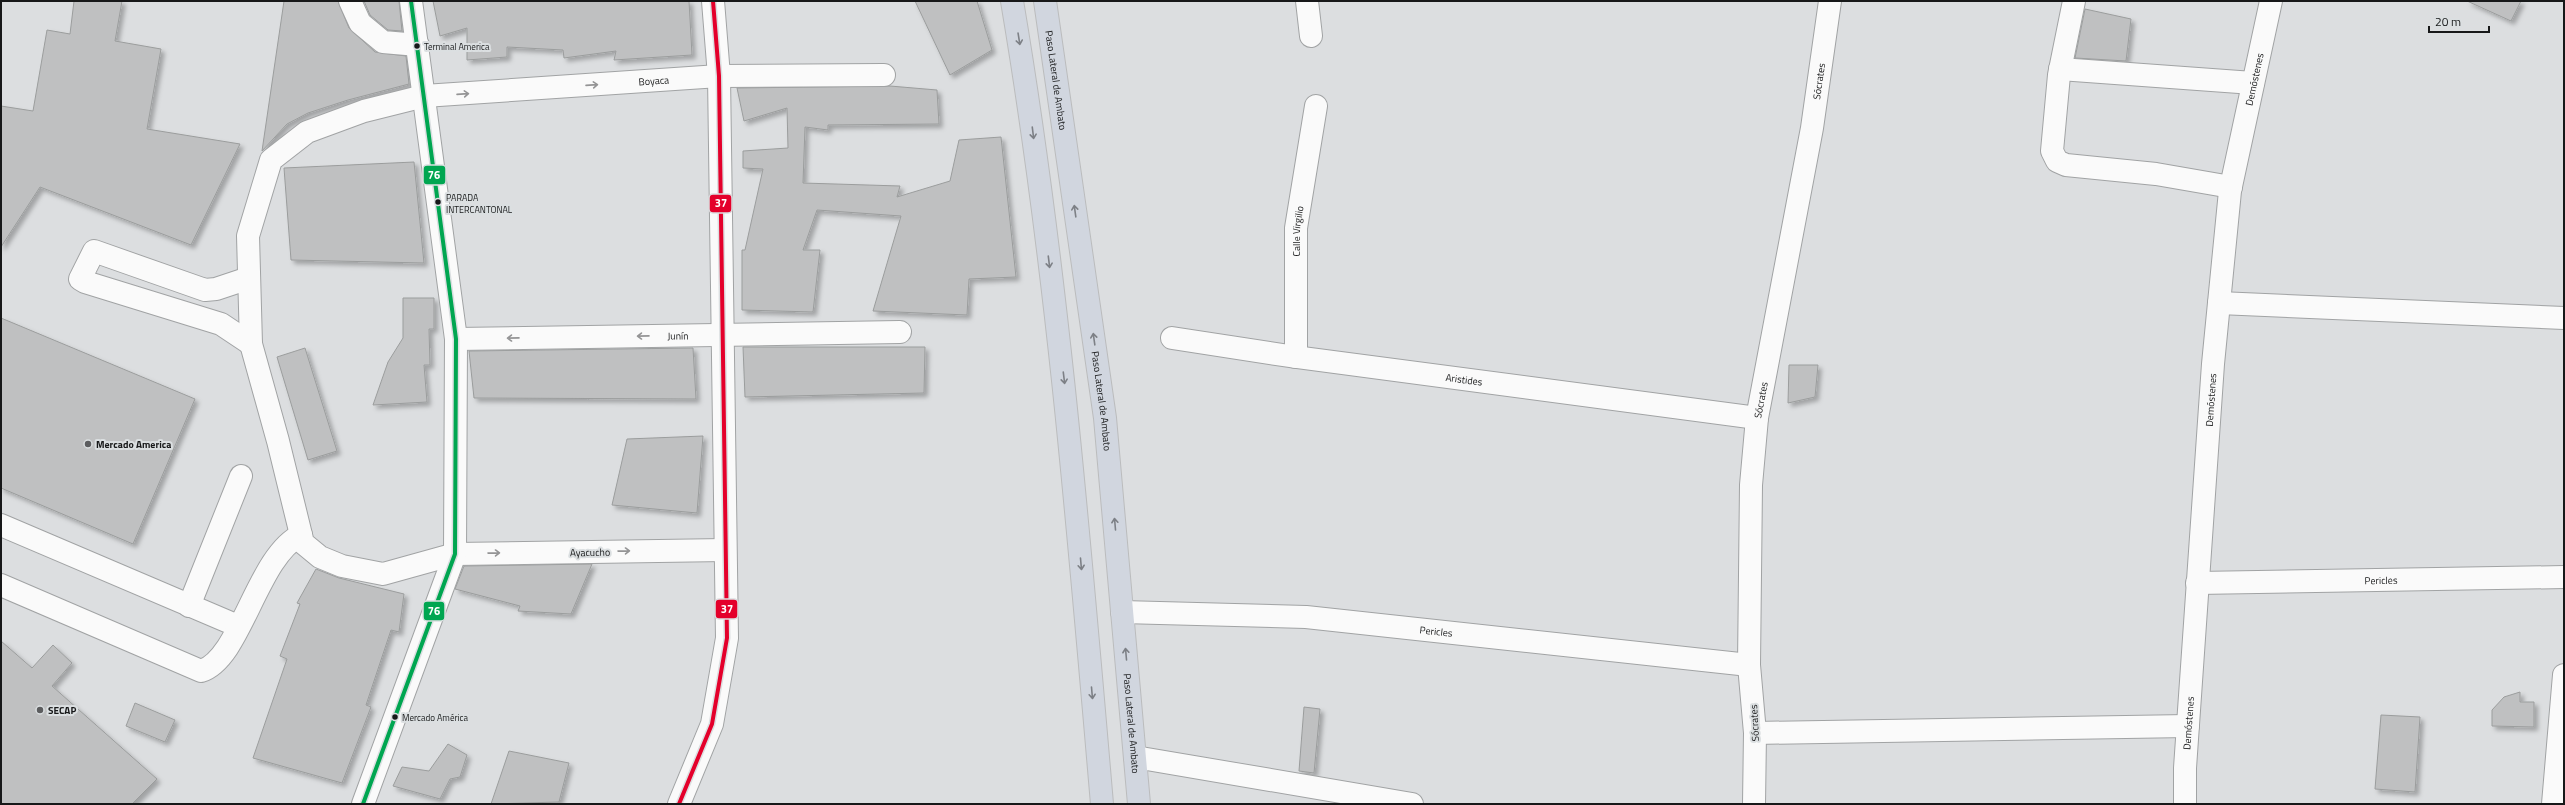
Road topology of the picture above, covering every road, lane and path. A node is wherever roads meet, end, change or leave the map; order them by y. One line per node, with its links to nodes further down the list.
1 (350, 1): 11 (street)
2 (411, 1): 11 (street)
3 (713, 1): 14 (street)
4 (1012, 1): 48 (highway, one-way to 48)
5 (1046, 1): 38 (highway, Paso Lateral de Ambato, one-way to 5)
6 (1307, 1): 10 (street)
7 (1830, 1): 28 (street, Sócrates)
8 (2074, 1): 12 (street)
9 (2271, 1): 15 (street, Demóstenes)
10 (1311, 36)
11 (418, 45): 16 (street)
12 (2060, 68): 15 (street); 18 (street)
13 (884, 75): 14 (street, Boyaca)
14 (719, 76): 16 (street, Boyaca, one-way to 14); 23 (street)
15 (2253, 84): 18 (street, Demóstenes)
16 (424, 96): 19 (street, Boyaca); 25 (street)
17 (1316, 106): 27 (street, Calle Virgilio)
18 (2231, 187): 20 (street, Demóstenes)
19 (249, 278): 26 (street, Boyaca); 26 (street)
20 (2219, 303): 21 (street); 35 (street, Demóstenes)
21 (2564, 318)
22 (900, 332): 23 (street, Junín)
23 (724, 336): 25 (street, Junín, one-way to 25); 32 (street)
24 (1172, 338): 27 (street, Aristides)
25 (456, 339): 33 (street)
26 (251, 344): 31 (street, Boyaca)
27 (1296, 357): 28 (street, Aristides)
28 (1757, 418): 40 (street, Sócrates)
29 (241, 476): 37 (street)
30 (1, 525): 37 (street)
31 (301, 535): 33 (street, Ayacucho); 39 (street)
32 (724, 550): 33 (street, Ayacucho, one-way to 32); 47 (street)
33 (455, 554): 46 (street)
34 (2564, 577): 35 (street, Pericles)
35 (2197, 583): 42 (street, Demóstenes)
36 (1, 585): 39 (street)
37 (189, 606): 39 (street)
38 (1122, 612): 40 (street, Pericles); 44 (highway, Paso Lateral de Ambato, one-way to 38)
39 (238, 626)
40 (1749, 665): 43 (street, Sócrates)
41 (2564, 675): 45 (street)
42 (2188, 726): 43 (street); 52 (street, Demóstenes)
43 (1755, 733): 51 (street, Sócrates)
44 (1135, 757): 49 (highway, Paso Lateral de Ambato); 50 (street)
45 (2557, 799)
46 (363, 804)
47 (679, 804)
48 (1102, 804)
49 (1140, 804)
50 (1412, 804)
51 (1754, 804)
52 (2185, 804)

